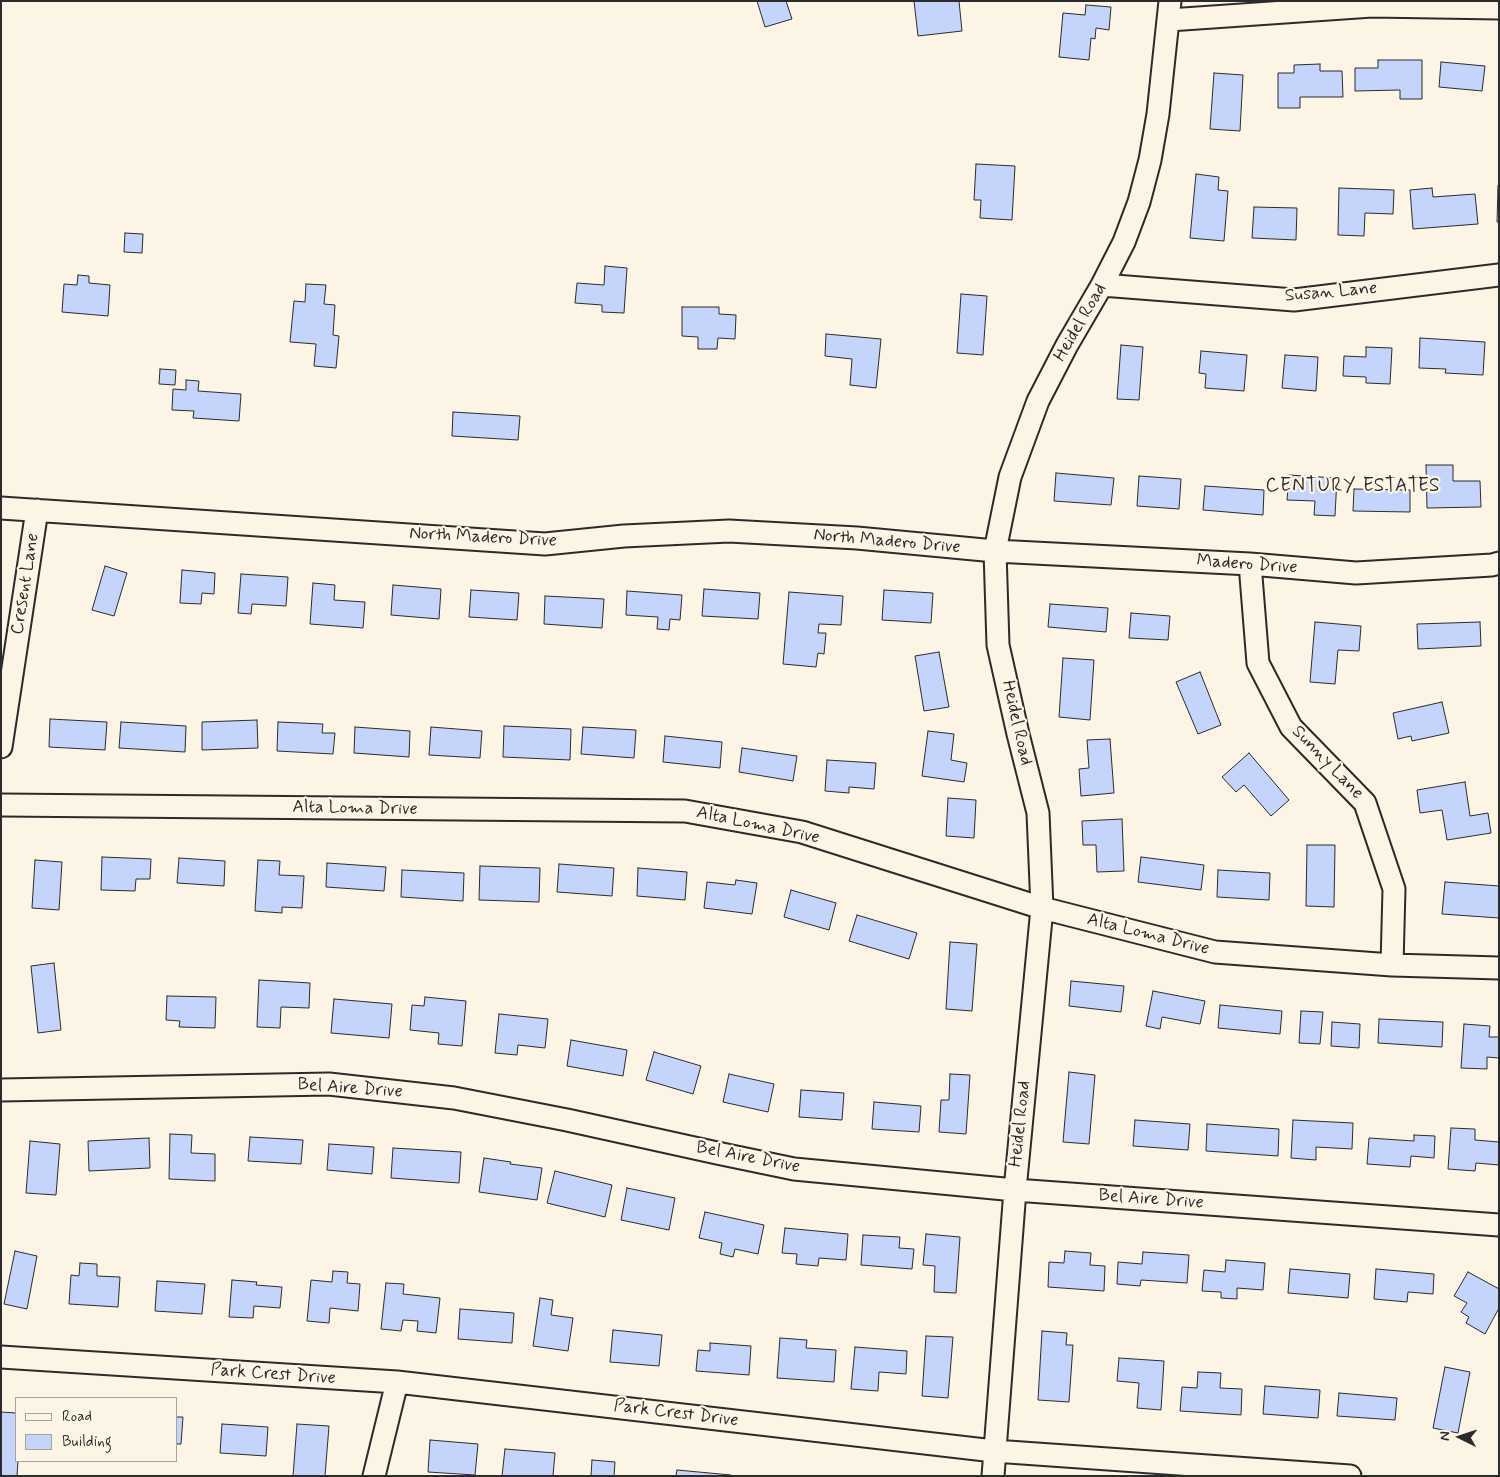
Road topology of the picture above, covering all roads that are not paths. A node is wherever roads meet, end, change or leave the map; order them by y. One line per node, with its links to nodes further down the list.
1 (1499, 8): 2 (street)
2 (1169, 10): 4 (street, Heidel Road)
3 (1499, 275): 4 (street, Susan Lane)
4 (1102, 285): 7 (street, Heidel Road)
5 (1, 508): 6 (street, North Madero Drive)
6 (37, 510): 7 (street, North Madero Drive); 10 (street, Cresent Lane)
7 (995, 551): 9 (street, Madero Drive); 12 (street, Heidel Road)
8 (1499, 563): 9 (street, Madero Drive)
9 (1250, 564): 13 (street, Sunny Lane)
10 (1, 747)
11 (1, 805): 12 (street, Alta Loma Drive)
12 (1042, 908): 13 (street, Alta Loma Drive); 16 (street, Heidel Road)
13 (1392, 965): 14 (street, Alta Loma Drive)
14 (1499, 968)
15 (1, 1090): 16 (street, Bel Aire Drive)
16 (1015, 1190): 17 (street, Bel Aire Drive); 20 (street, Heidel Road)
17 (1499, 1225)
18 (1, 1357): 19 (street, Park Crest Drive)
19 (397, 1382): 20 (street, Park Crest Drive); 21 (street)
20 (994, 1450): 22 (street, Heidel Road); 23 (street, Park Crest Drive)
21 (374, 1476)
22 (993, 1476)
23 (1350, 1476)

